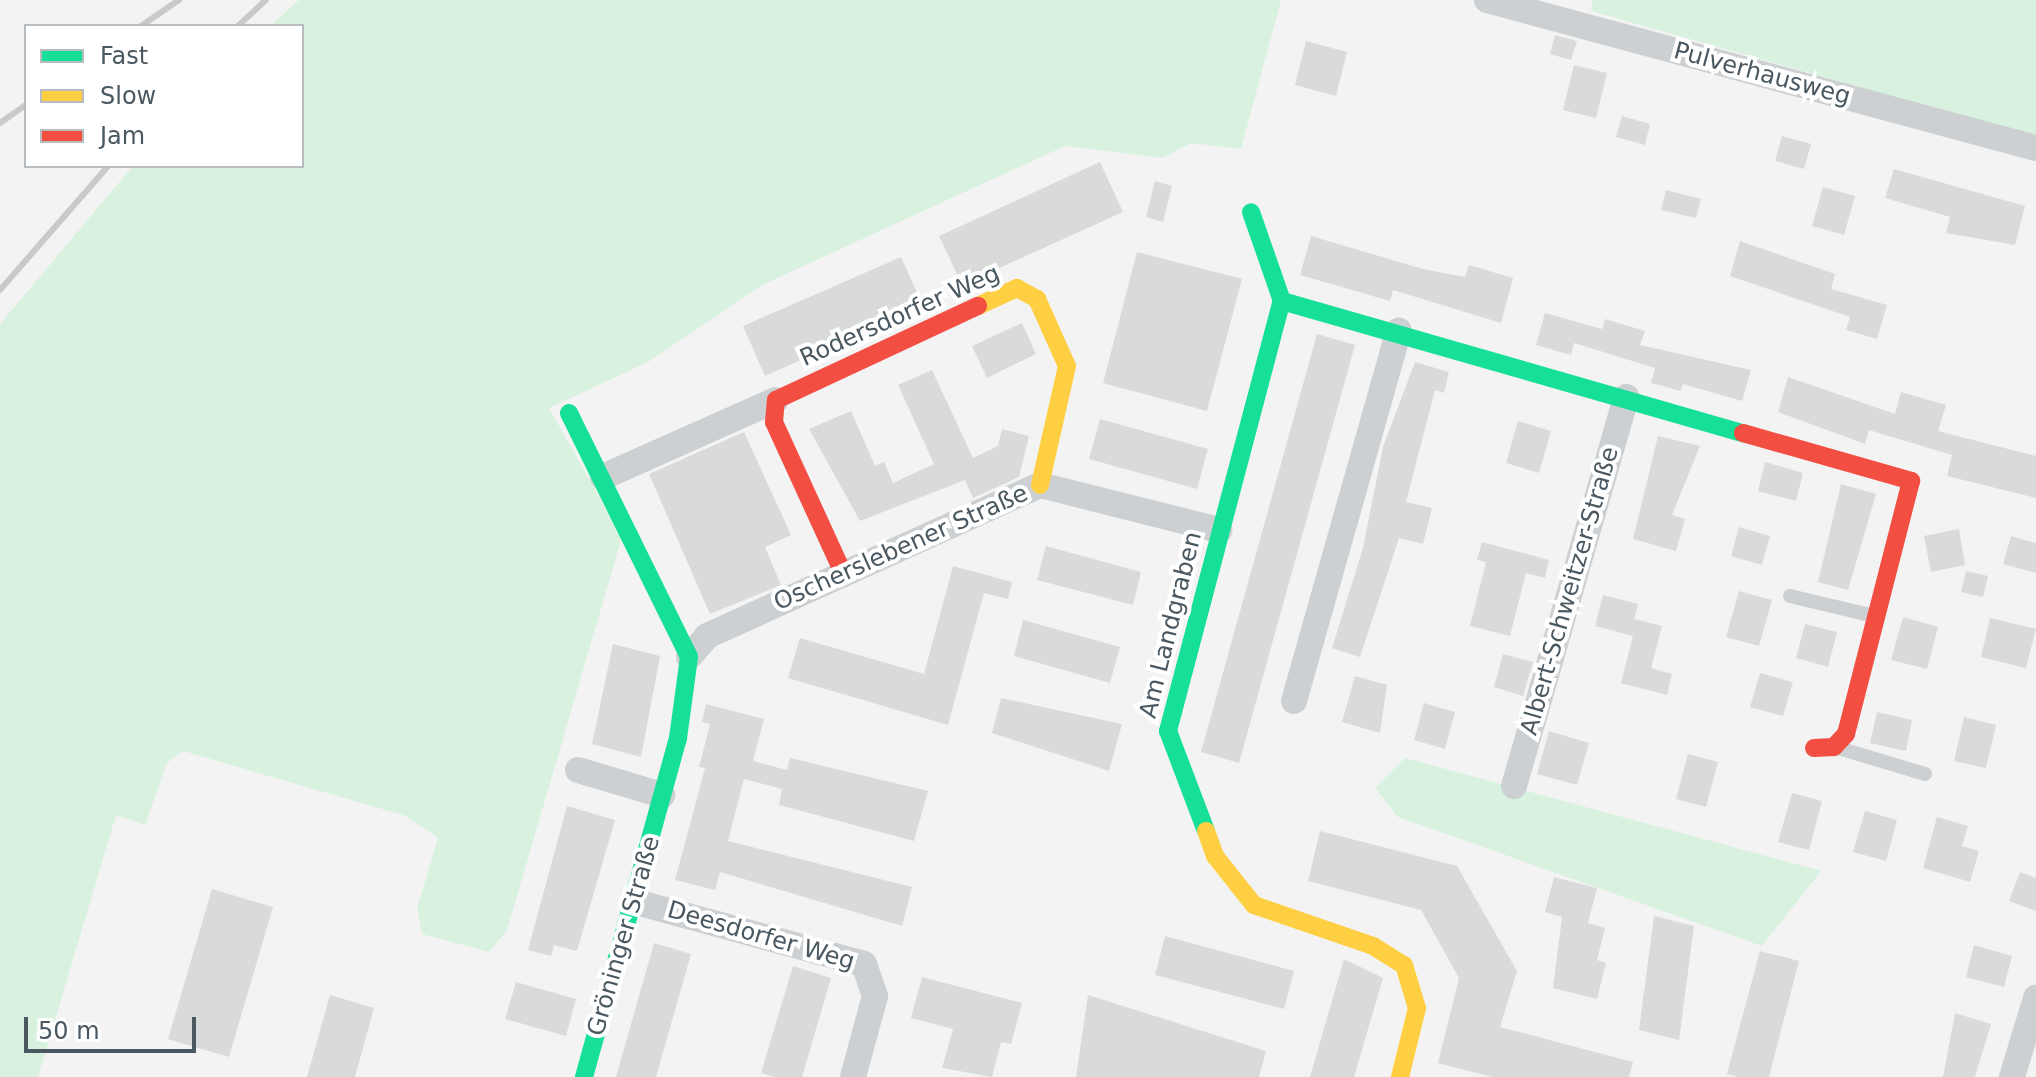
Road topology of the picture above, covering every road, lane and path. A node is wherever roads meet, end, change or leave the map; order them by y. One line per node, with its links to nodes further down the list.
1 (1487, 0): 2 (street, Pulverhausweg)
2 (2036, 148)
3 (1251, 212): 4 (street)
4 (1282, 301): 5 (street); 11 (street, Am Landgraben)
5 (1399, 331): 6 (street); 16 (street)
6 (1626, 397): 14 (street); 21 (street, Albert-Schweitzer-Straße)
7 (776, 400): 9 (street); 10 (street, Rodersdorfer Weg); 12 (street)
8 (569, 413): 9 (street)
9 (603, 477): 15 (street)
10 (1040, 485): 11 (street, Oscherslebener Straße); 12 (street, Oscherslebener Straße)
11 (1219, 530): 27 (street, Am Landgraben)
12 (844, 575): 15 (street, Oscherslebener Straße)
13 (1790, 596): 14 (lane)
14 (1878, 617): 17 (street)
15 (689, 657): 22 (street, Gröninger Straße)
16 (1294, 701)
17 (1834, 747): 18 (street); 20 (lane)
18 (1814, 748)
19 (578, 770): 22 (street)
20 (1925, 774)
21 (1514, 786)
22 (662, 795): 23 (street, Gröninger Straße)
23 (636, 902): 25 (street, Gröninger Straße); 26 (street, Deesdorfer Weg)
24 (2036, 998): 28 (street)
25 (584, 1077)
26 (853, 1077)
27 (1400, 1077)
28 (2012, 1077)

